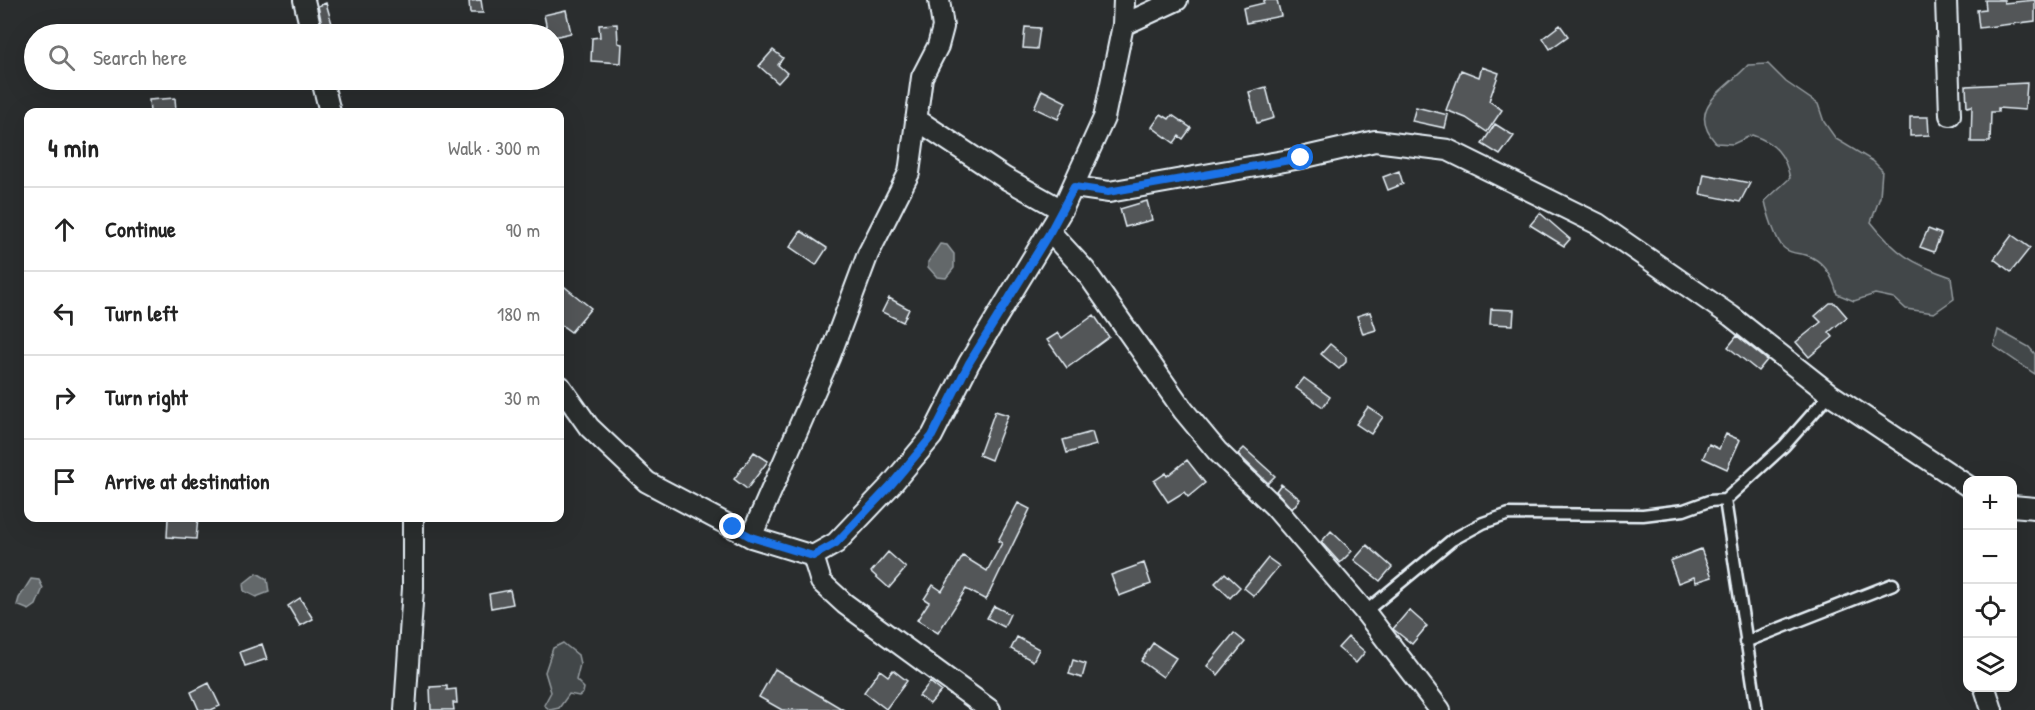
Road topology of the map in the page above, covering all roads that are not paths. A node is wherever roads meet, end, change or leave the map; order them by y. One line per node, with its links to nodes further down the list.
1 (304, 0): 6 (street)
2 (939, 0): 11 (street)
3 (1125, 0): 7 (street)
4 (1177, 0): 7 (street)
5 (1946, 0): 10 (street)
6 (310, 24)
7 (1123, 25): 12 (street)
8 (324, 90): 9 (street)
9 (329, 108)
10 (1950, 115)
11 (916, 119): 13 (street); 22 (street)
12 (1074, 187): 13 (street); 16 (street)
13 (1062, 210): 14 (street)
14 (1050, 232): 23 (street); 25 (street)
15 (564, 392): 22 (street)
16 (1830, 394): 17 (street); 18 (lane)
17 (1963, 483)
18 (1725, 500): 25 (lane); 26 (lane)
19 (2017, 506): 20 (street)
20 (2035, 508)
21 (413, 522): 28 (street)
22 (751, 537): 23 (street)
23 (813, 556): 29 (street)
24 (1893, 584): 26 (lane)
25 (1365, 612): 30 (street)
26 (1745, 642): 31 (lane)
27 (1987, 692): 32 (street)
28 (405, 710)
29 (990, 710)
30 (1440, 710)
31 (1757, 710)
32 (1992, 710)

